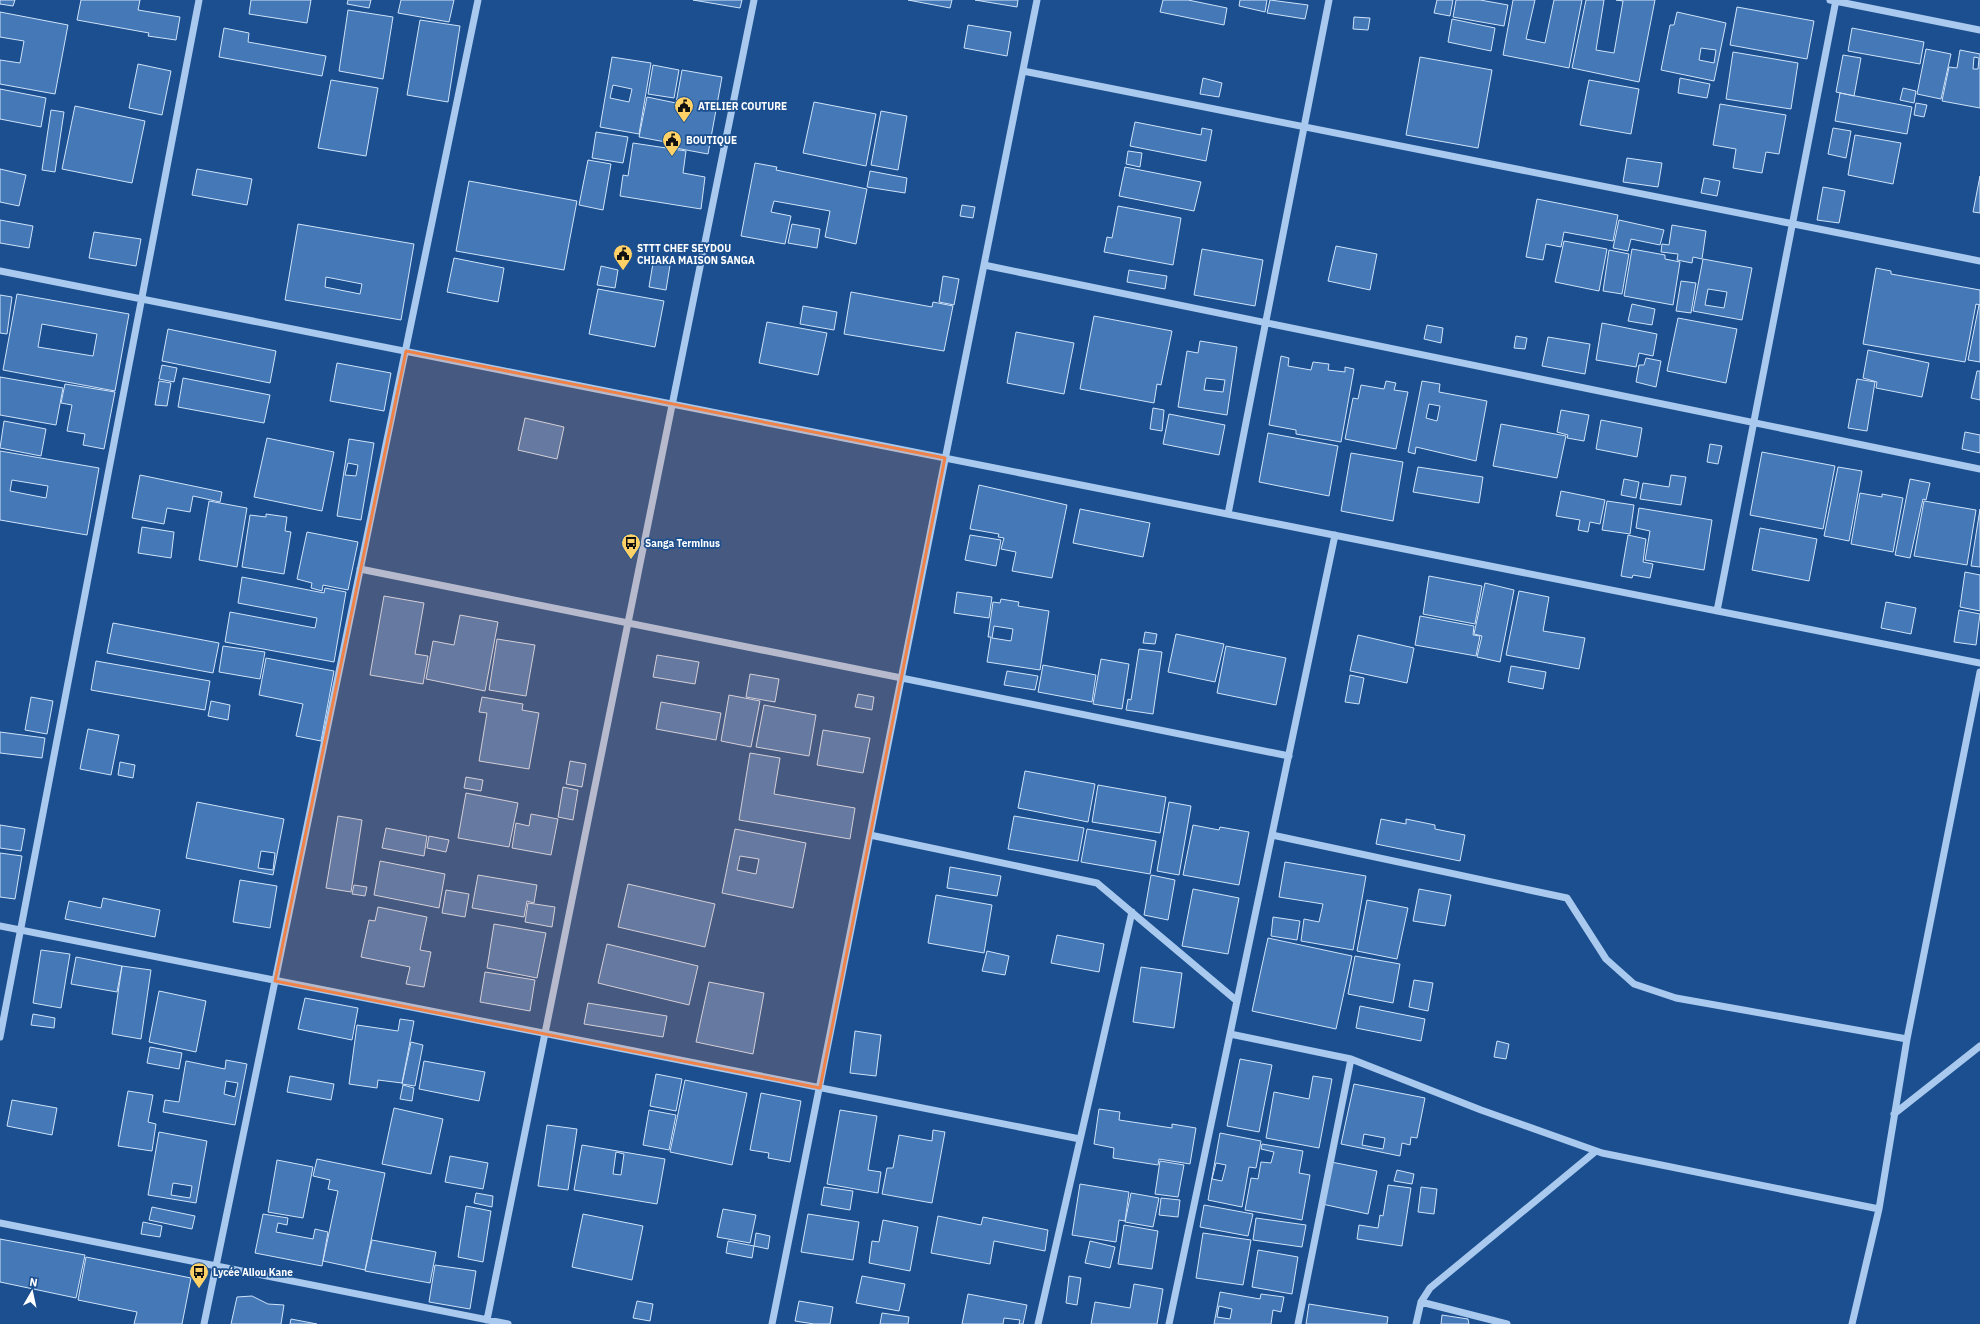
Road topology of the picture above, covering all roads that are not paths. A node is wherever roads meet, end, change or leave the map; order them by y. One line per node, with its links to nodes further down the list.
1 (199, 0): 14 (street)
2 (478, 0): 16 (street)
3 (754, 0): 17 (street)
4 (1037, 0): 8 (street)
5 (1329, 0): 9 (street)
6 (1834, 0): 7 (street); 10 (street)
7 (1980, 30)
8 (1023, 71): 9 (street); 12 (street)
9 (1304, 127): 10 (street); 15 (street)
10 (1792, 224): 11 (street); 18 (street)
11 (1980, 261)
12 (984, 265): 15 (street); 19 (street)
13 (0, 271): 14 (street)
14 (141, 299): 16 (street); 34 (street)
15 (1265, 323): 18 (street); 21 (street)
16 (406, 351): 17 (street); 23 (street)
17 (672, 404): 19 (street); 25 (street)
18 (1754, 423): 20 (street); 24 (street)
19 (945, 458): 21 (street); 28 (street)
20 (1980, 469)
21 (1228, 514): 22 (street)
22 (1335, 535): 24 (street); 29 (street)
23 (360, 569): 25 (street); 35 (street)
24 (1717, 611): 26 (street)
25 (628, 623): 28 (street); 37 (street)
26 (1980, 663)
27 (1980, 672): 40 (street)
28 (902, 678): 29 (street); 30 (street)
29 (1289, 756): 31 (street)
30 (870, 835): 32 (street); 43 (street)
31 (1272, 835): 36 (street); 40 (street)
32 (1132, 912): 36 (street); 45 (street)
33 (0, 926): 34 (street)
34 (20, 930): 35 (street); 39 (street)
35 (275, 981): 37 (street); 49 (street)
36 (1237, 1001): 38 (street)
37 (545, 1034): 43 (street); 51 (street)
38 (1230, 1034): 42 (street); 56 (street)
39 (0, 1037)
40 (1907, 1039): 44 (street)
41 (1980, 1046): 44 (street)
42 (1351, 1059): 46 (street); 57 (street)
43 (820, 1088): 45 (street); 54 (street)
44 (1894, 1114): 47 (street)
45 (1080, 1139): 55 (street)
46 (1596, 1151): 47 (street); 50 (street)
47 (1879, 1209): 60 (street)
48 (0, 1223): 49 (street)
49 (216, 1266): 51 (street); 52 (street)
50 (1421, 1302): 58 (street); 59 (street)
51 (487, 1320): 53 (street)
52 (204, 1324)
53 (508, 1324)
54 (772, 1324)
55 (1038, 1324)
56 (1169, 1324)
57 (1298, 1324)
58 (1416, 1324)
59 (1507, 1324)
60 (1852, 1324)

